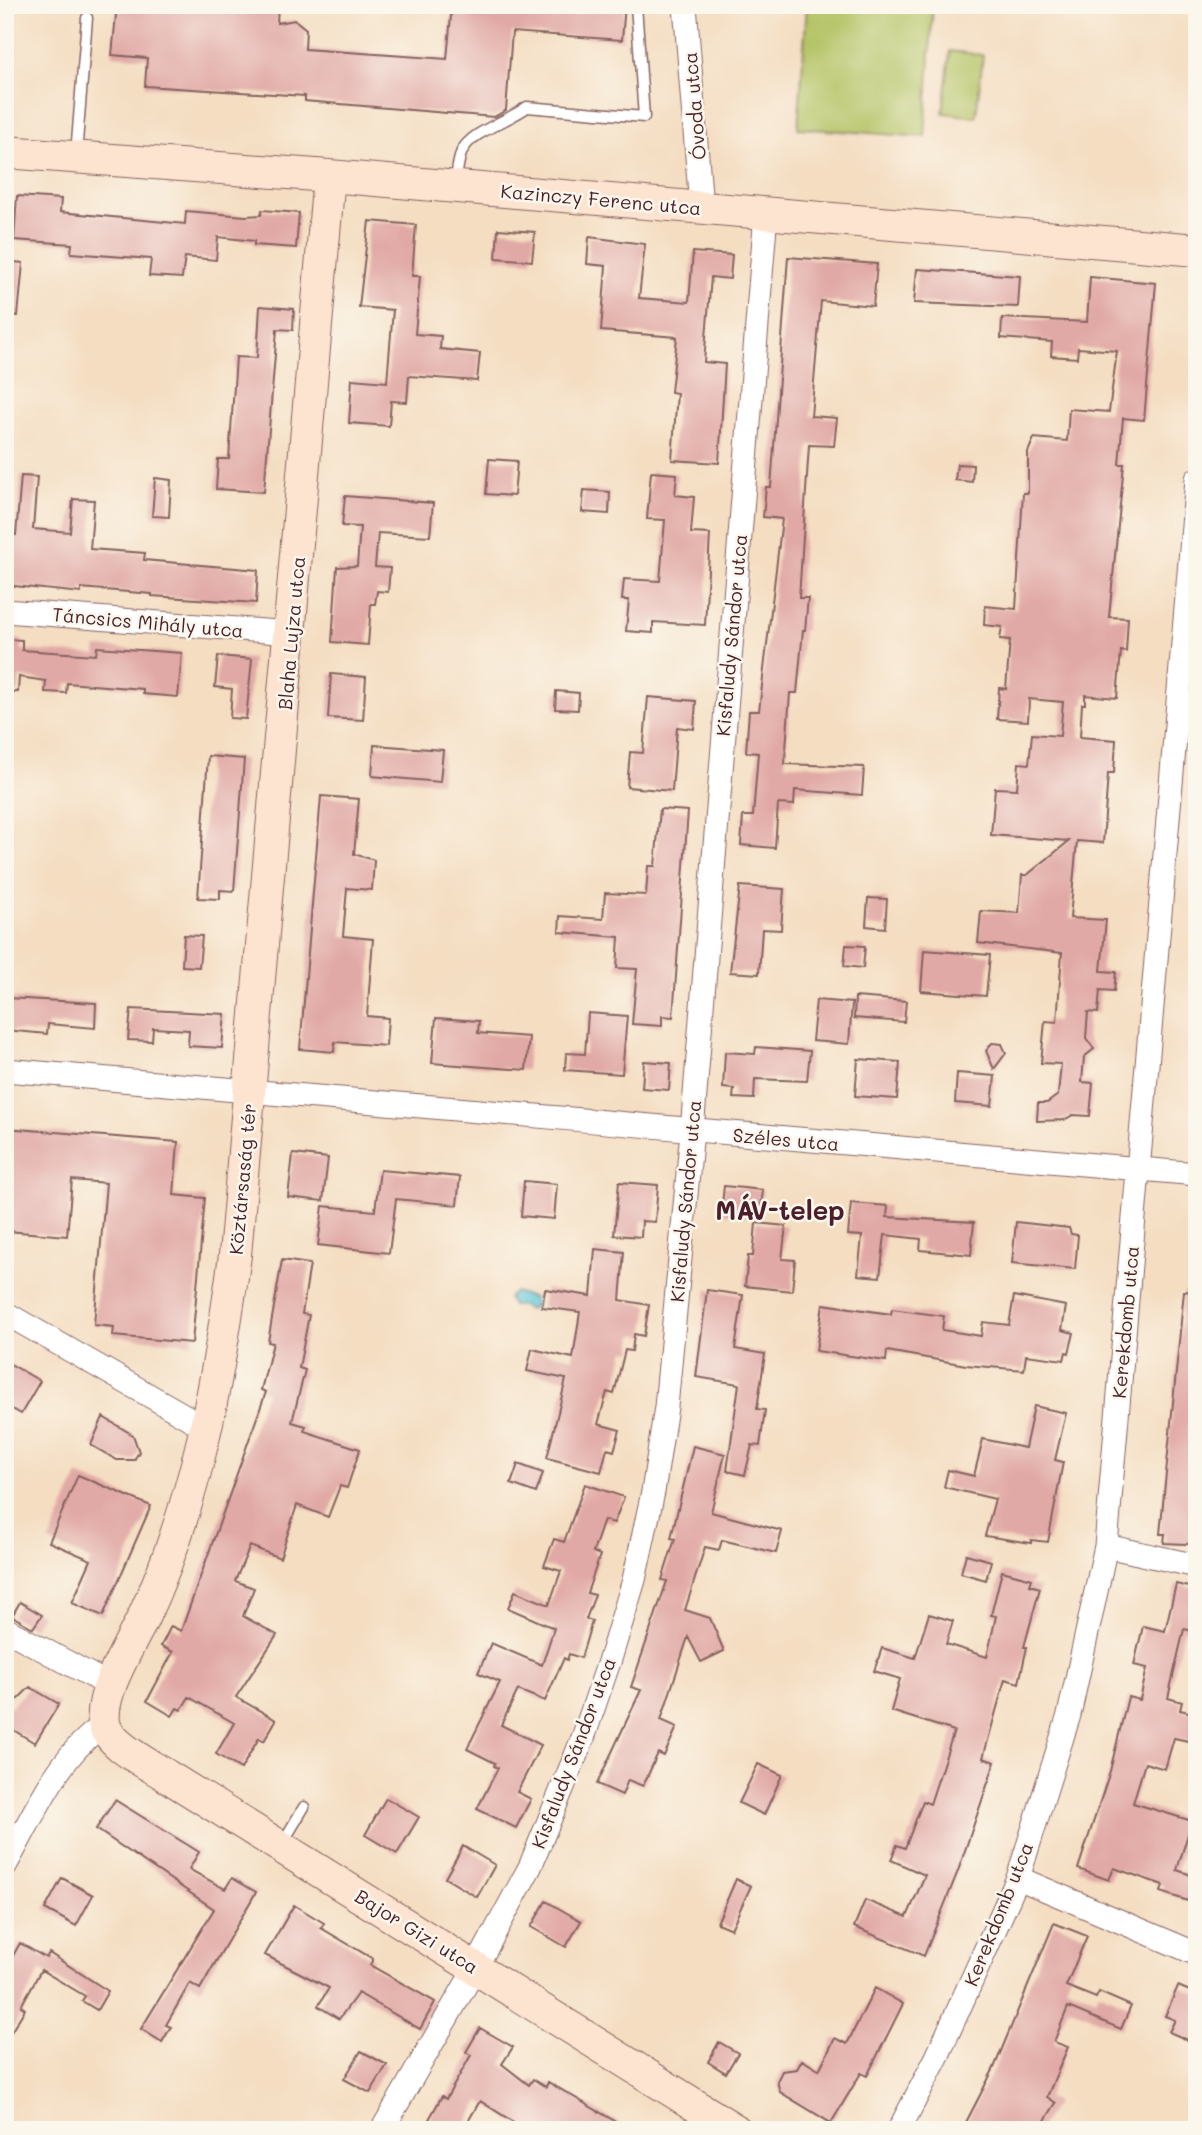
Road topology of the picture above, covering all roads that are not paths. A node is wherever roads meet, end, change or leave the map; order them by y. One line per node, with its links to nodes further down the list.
1 (636, 5): 7 (lane)
2 (685, 5): 8 (street, Óvoda utca)
3 (87, 18): 5 (lane)
4 (5, 152): 5 (street, Kazinczy Ferenc utca)
5 (76, 158): 6 (street, Kazinczy Ferenc utca)
6 (329, 176): 7 (street, Kazinczy Ferenc utca); 13 (street, Blaha Lujza utca)
7 (454, 187): 8 (street, Kazinczy Ferenc utca)
8 (701, 207): 9 (street, Kazinczy Ferenc utca)
9 (766, 213): 10 (street, Kazinczy Ferenc utca); 17 (street, Kisfaludy Sándor utca)
10 (1197, 250)
11 (1197, 479): 14 (street, Kerekdomb utca)
12 (5, 611): 13 (street, Táncsics Mihály utca)
13 (291, 633): 16 (street, Blaha Lujza utca)
14 (1187, 708): 18 (street, Kerekdomb utca)
15 (5, 1070): 16 (street, Köztársaság tér)
16 (250, 1090): 17 (street, Széles utca); 21 (street, Köztársaság tér)
17 (691, 1131): 18 (street, Széles utca); 32 (street, Kisfaludy Sándor utca)
18 (1138, 1170): 19 (street, Széles utca); 22 (street, Kerekdomb utca)
19 (1197, 1174)
20 (5, 1313): 21 (street)
21 (208, 1429): 25 (street, Köztársaság tér)
22 (1106, 1546): 23 (street); 30 (street, Kerekdomb utca)
23 (1197, 1566)
24 (5, 1629): 25 (street)
25 (111, 1686): 26 (street)
26 (104, 1725): 28 (street, Bajor Gizi utca); 29 (street)
27 (304, 1807): 28 (lane)
28 (281, 1846): 32 (street, Bajor Gizi utca)
29 (5, 1866)
30 (1018, 1878): 31 (street); 35 (street, Kerekdomb utca)
31 (1197, 1954)
32 (476, 1967): 33 (street, Kisfaludy Sándor utca); 34 (street, Bajor Gizi utca)
33 (382, 2130)
34 (735, 2130)
35 (899, 2130)

